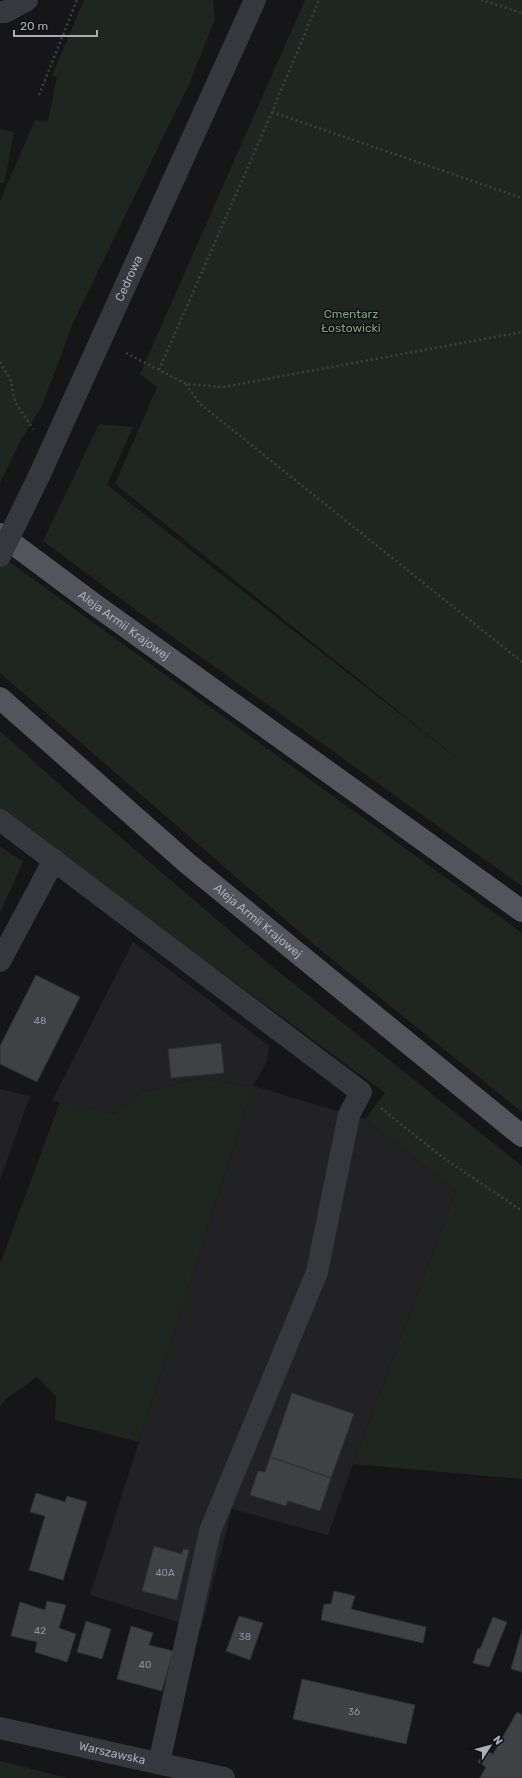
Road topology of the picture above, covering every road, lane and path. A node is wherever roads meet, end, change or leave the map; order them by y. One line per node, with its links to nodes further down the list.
1 (27, 0): 6 (street)
2 (77, 0): 8 (path)
3 (255, 0): 18 (street, Cedrowa, bridge)
4 (319, 0): 9 (path)
5 (481, 0): 7 (path)
6 (0, 12)
7 (522, 13)
8 (39, 95)
9 (272, 112): 10 (path); 14 (path)
10 (522, 198)
11 (522, 332): 15 (path)
12 (126, 353): 14 (path)
13 (0, 362): 16 (path)
14 (159, 370): 15 (path)
15 (186, 384): 19 (path)
16 (34, 430)
17 (0, 534): 23 (main road, Aleja Armii Krajowej)
18 (0, 556)
19 (522, 662)
20 (0, 698): 26 (main road, Aleja Armii Krajowej)
21 (0, 820): 22 (street)
22 (54, 860): 24 (street); 25 (street)
23 (522, 911)
24 (0, 961)
25 (361, 1092): 27 (path); 29 (street)
26 (522, 1136)
27 (522, 1211)
28 (0, 1728): 29 (street, Warszawska)
29 (159, 1763): 30 (street, Warszawska)
30 (224, 1778)

